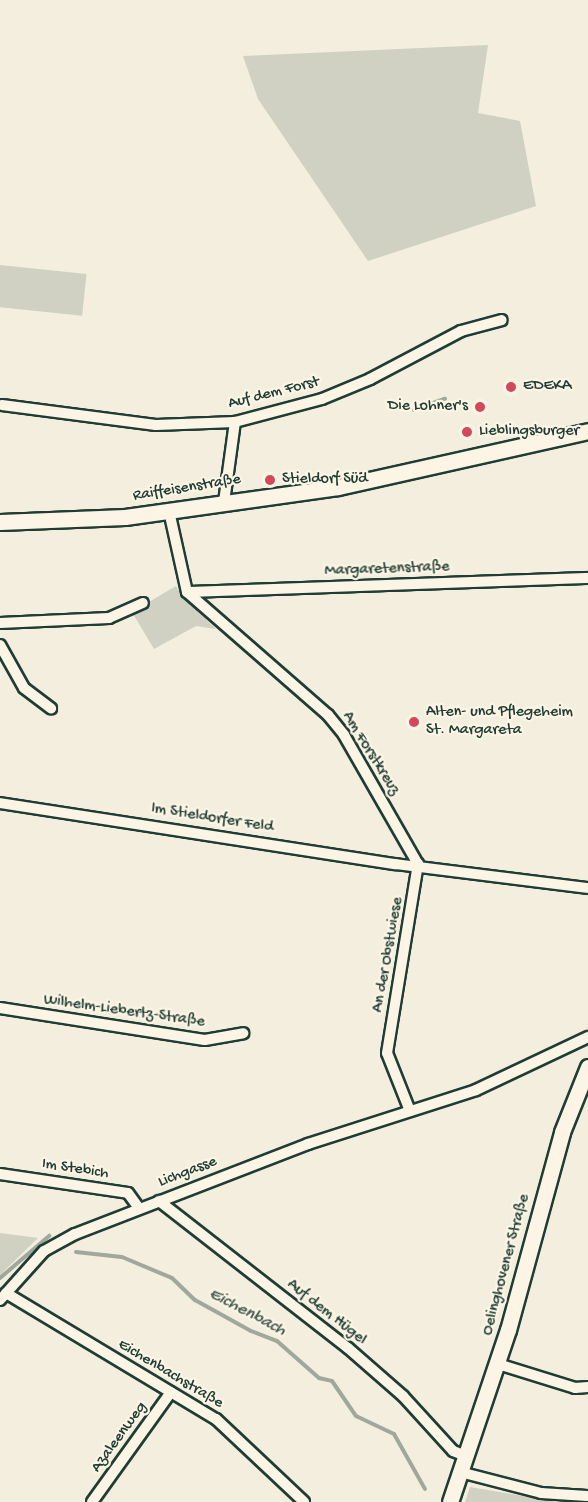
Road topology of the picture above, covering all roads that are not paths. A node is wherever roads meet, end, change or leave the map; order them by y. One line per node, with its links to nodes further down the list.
1 (502, 320): 3 (street, Auf dem Forst)
2 (2, 405): 3 (street, Auf dem Forst)
3 (235, 422): 5 (street)
4 (588, 431): 5 (main road, Raiffeisenstraße)
5 (224, 502): 6 (main road, Raiffeisenstraße)
6 (169, 511): 7 (main road, Raiffeisenstraße); 9 (street)
7 (0, 522)
8 (588, 578): 9 (street, Margaretenstraße)
9 (187, 592): 15 (street, Am Forstkreuz)
10 (143, 603): 11 (street)
11 (0, 623)
12 (0, 645): 13 (street)
13 (51, 708)
14 (0, 803): 15 (street, Im Stieldorfer Feld)
15 (418, 864): 16 (street); 21 (street, An der Obstwiese)
16 (588, 888)
17 (0, 1008): 18 (street, Wilhelm-Liebertz-Straße)
18 (243, 1033)
19 (588, 1037): 21 (street, Lichgasse)
20 (588, 1067): 26 (main road, Oelinghovener Straße)
21 (410, 1111): 23 (street, Lichgasse)
22 (0, 1174): 24 (street, Im Stebich)
23 (159, 1201): 24 (street, Lichgasse); 29 (street, Auf dem Hügel)
24 (139, 1208): 25 (street, Lichgasse)
25 (3, 1297): 28 (street, Eichenbachstraße)
26 (498, 1364): 27 (street); 29 (main road, Oelinghovener Straße)
27 (588, 1387)
28 (171, 1392): 32 (street, Azaleenweg); 33 (street, Eichenbachstraße)
29 (466, 1456): 30 (main road, Oelinghovener Straße)
30 (460, 1472): 31 (street); 34 (main road, Oelinghovener Straße)
31 (586, 1496)
32 (93, 1502)
33 (304, 1502)
34 (450, 1502)

